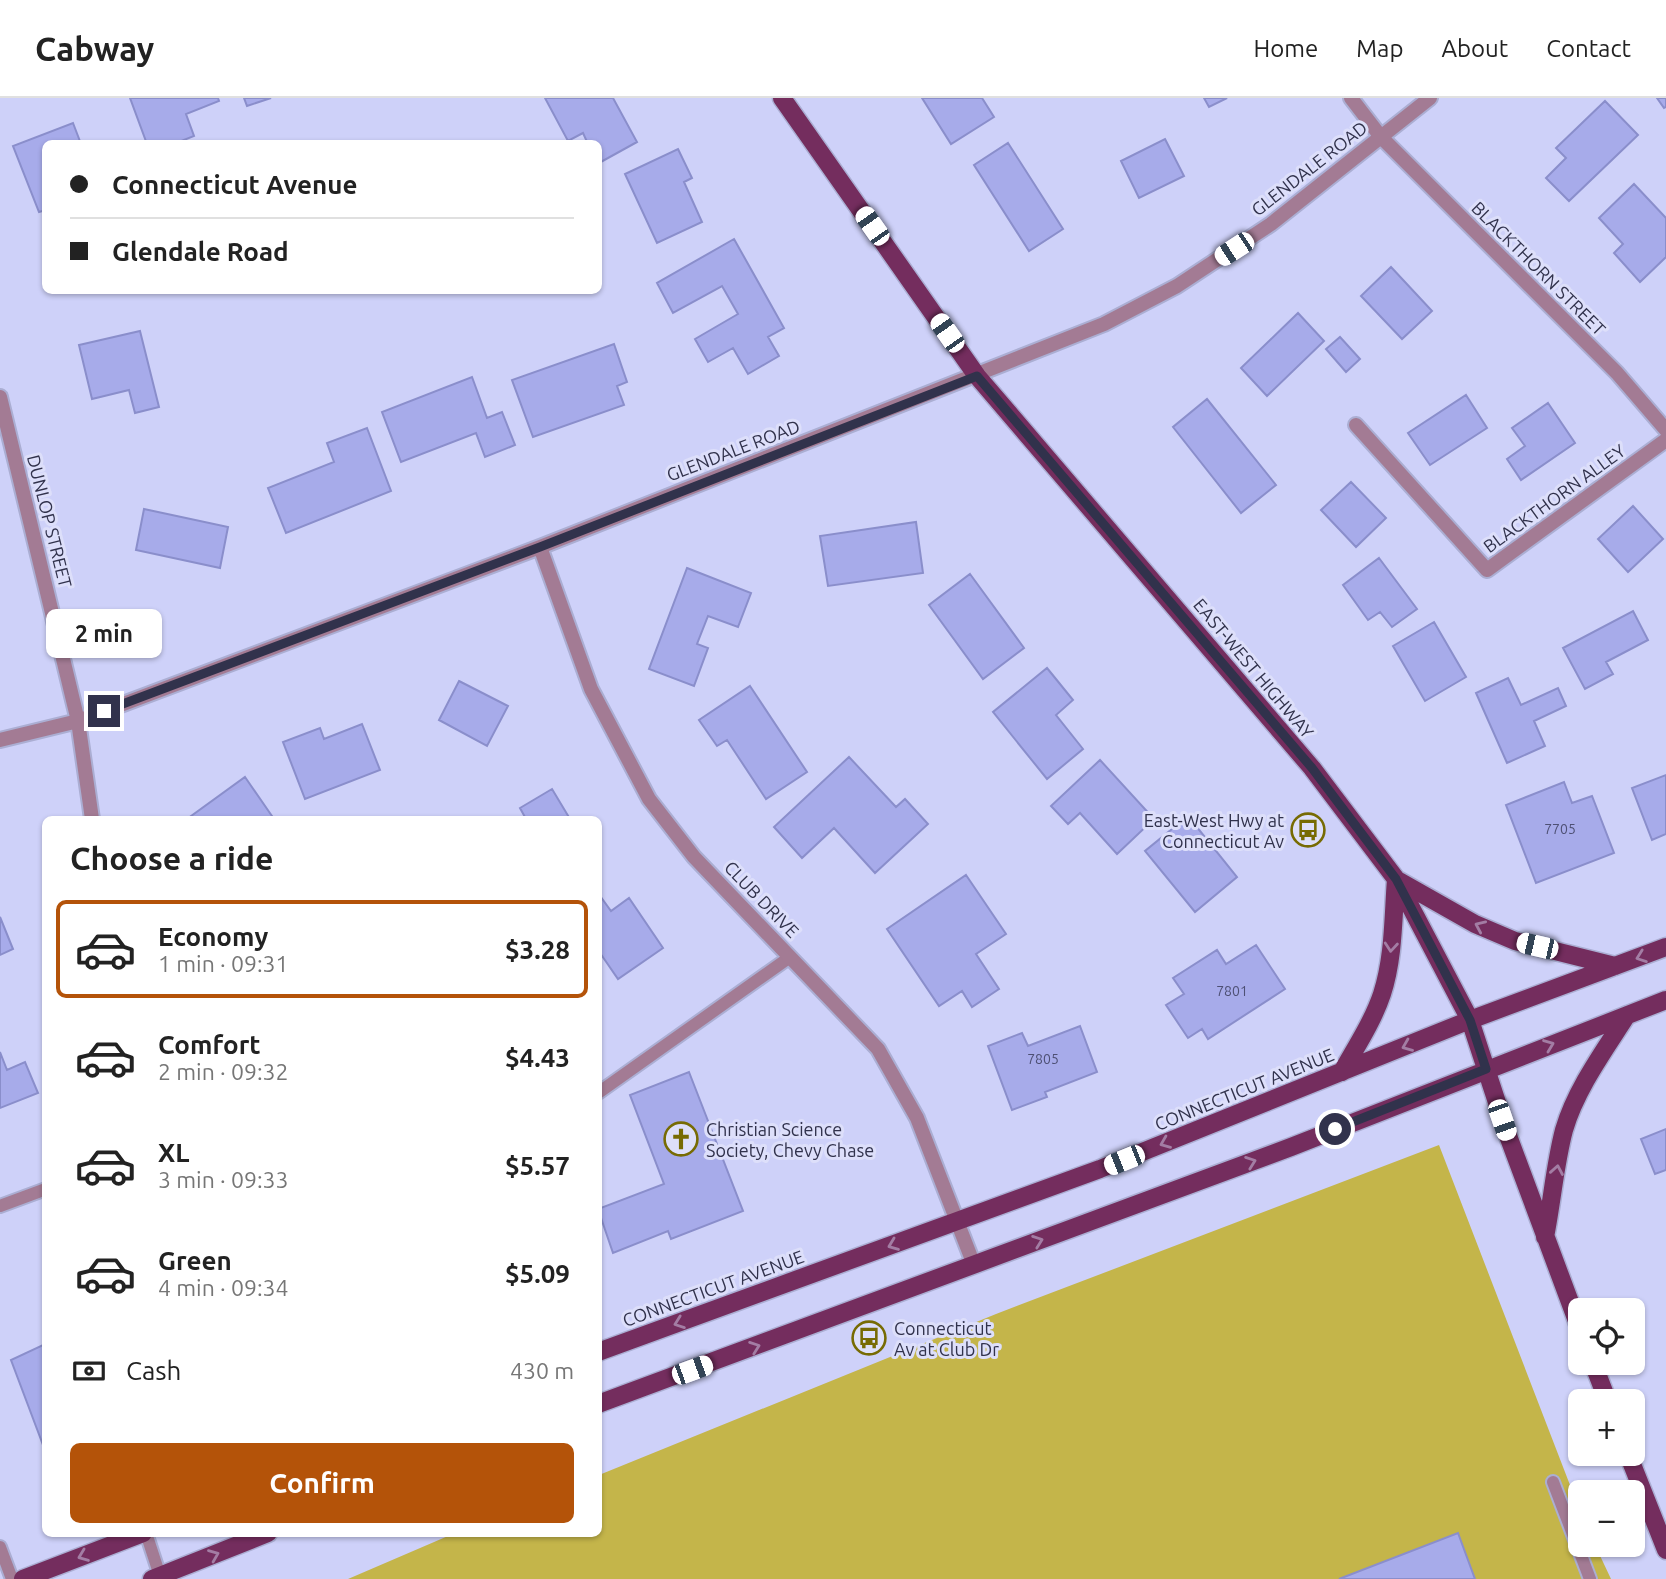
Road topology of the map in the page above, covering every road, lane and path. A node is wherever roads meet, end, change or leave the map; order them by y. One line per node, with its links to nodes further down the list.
1 (782, 98): 5 (main road, EAST-WEST HIGHWAY)
2 (1351, 98): 4 (street, BLACKTHORN STREET)
3 (1430, 98): 4 (street, GLENDALE ROAD)
4 (1381, 136): 5 (street, GLENDALE ROAD); 8 (street, BLACKTHORN STREET)
5 (977, 376): 10 (street, GLENDALE ROAD); 14 (main road, EAST-WEST HIGHWAY)
6 (0, 397): 11 (street, DUNLOP STREET)
7 (1356, 425): 9 (street, BLACKTHORN ALLEY)
8 (1666, 430)
9 (1666, 440)
10 (540, 547): 11 (street, GLENDALE ROAD); 16 (street, CLUB DRIVE)
11 (78, 721): 12 (street, GLENDALE ROAD); 13 (street, DUNLOP STREET)
12 (0, 740)
13 (92, 816)
14 (1396, 879): 17 (main road, one-way to 14); 20 (main road, EAST-WEST HIGHWAY); 22 (main road, one-way to 22)
15 (1666, 947): 17 (main road, CONNECTICUT AVENUE, one-way to 17)
16 (790, 957): 23 (lane); 26 (street, CLUB DRIVE)
17 (1616, 966): 20 (main road, CONNECTICUT AVENUE)
18 (1666, 1000): 19 (main road)
19 (1627, 1015): 21 (main road, one-way to 19); 27 (main road, one-way to 19)
20 (1470, 1020): 21 (main road, EAST-WEST HIGHWAY); 22 (main road, CONNECTICUT AVENUE, one-way to 22)
21 (1486, 1069): 27 (main road, EAST-WEST HIGHWAY); 28 (main road, one-way to 21)
22 (1342, 1072): 26 (main road, CONNECTICUT AVENUE, one-way to 26)
23 (602, 1090)
24 (42, 1190): 25 (lane)
25 (0, 1206)
26 (956, 1221): 28 (street, CLUB DRIVE); 30 (main road, CONNECTICUT AVENUE, one-way to 30)
27 (1545, 1237): 29 (main road, EAST-WEST HIGHWAY)
28 (974, 1265): 31 (main road, one-way to 28)
29 (1568, 1298)
30 (602, 1349)
31 (602, 1403)
32 (1633, 1466): 38 (main road)
33 (1553, 1482): 42 (lane)
34 (133, 1537): 41 (main road, one-way to 41)
35 (145, 1537): 39 (lane)
36 (258, 1537): 39 (main road, one-way to 36)
37 (0, 1547): 40 (lane)
38 (1666, 1550)
39 (156, 1578)
40 (12, 1579)
41 (23, 1579)
42 (1590, 1579)

